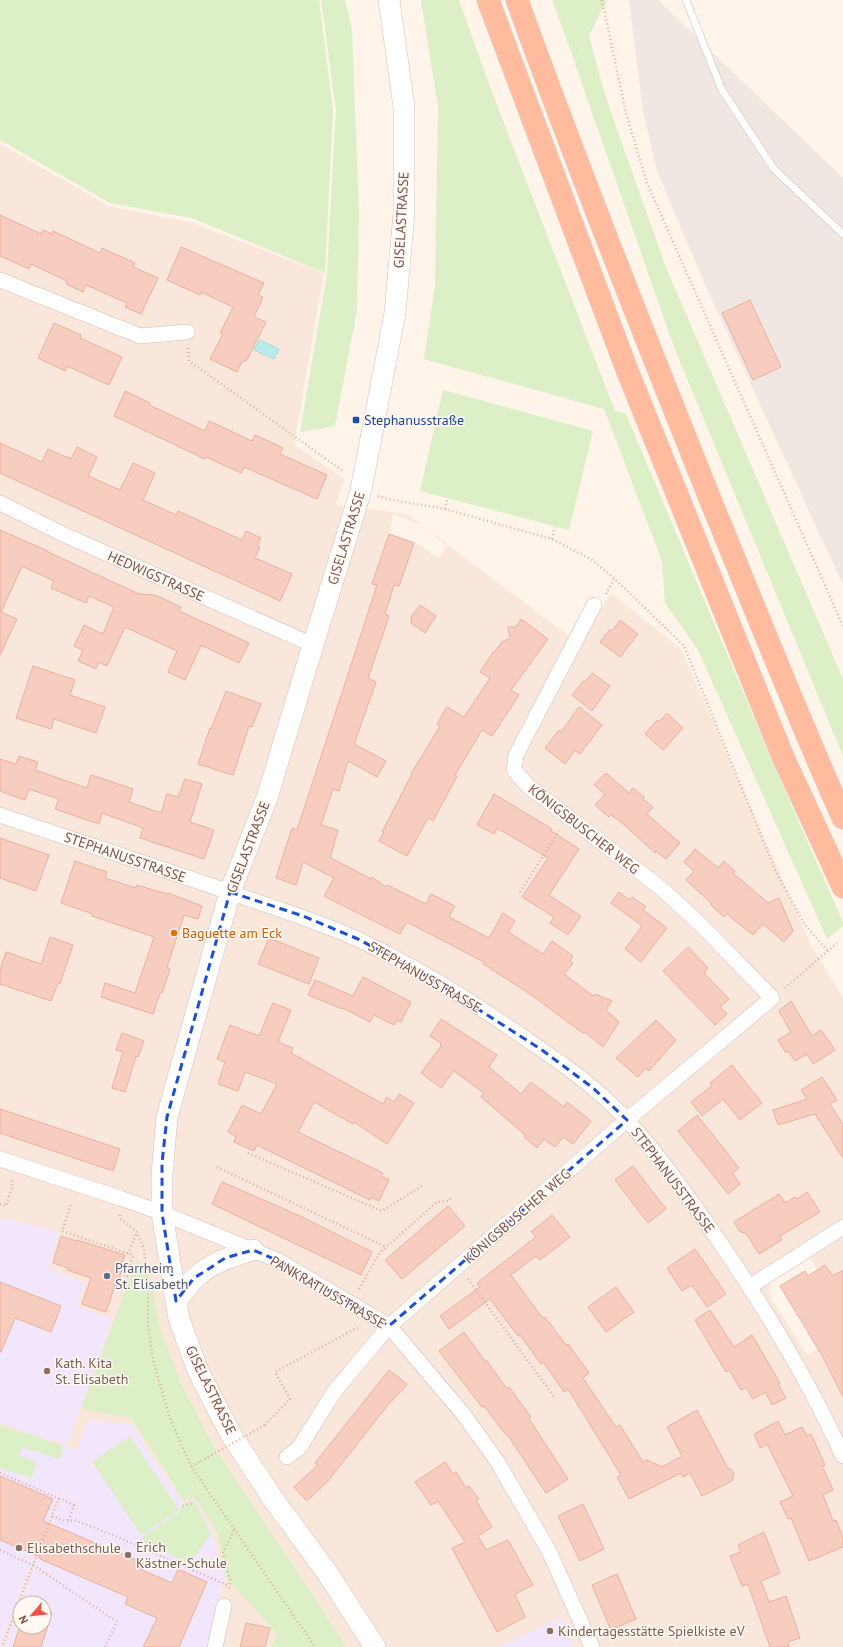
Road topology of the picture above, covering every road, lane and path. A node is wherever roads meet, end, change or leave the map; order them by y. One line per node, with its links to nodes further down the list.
1 (389, 0): 10 (main road, GISELASTRASSE)
2 (488, 0): 22 (highway)
3 (517, 0): 21 (highway)
4 (602, 0): 17 (path)
5 (686, 0): 6 (lane)
6 (843, 234)
7 (0, 280): 8 (street)
8 (187, 332): 9 (path)
9 (343, 471)
10 (361, 490): 13 (path); 18 (main road, GISELASTRASSE)
11 (447, 500): 13 (path)
12 (0, 503): 18 (street, HEDWIGSTRASSE)
13 (445, 509): 15 (path)
14 (555, 527): 15 (path)
15 (552, 539): 26 (path)
16 (594, 604): 20 (street, KÖNIGSBUSCHER WEG)
17 (843, 626)
18 (313, 645): 23 (main road, GISELASTRASSE)
19 (0, 815): 23 (street, STEPHANUSSTRASSE)
20 (569, 817): 24 (path); 27 (street, KÖNIGSBUSCHER WEG)
21 (843, 818)
22 (843, 887)
23 (230, 892): 28 (street, STEPHANUSSTRASSE); 37 (main road, GISELASTRASSE)
24 (520, 892)
25 (837, 943): 26 (path)
26 (828, 951): 27 (path)
27 (772, 998): 28 (street, KÖNIGSBUSCHER WEG)
28 (627, 1120): 43 (street, KÖNIGSBUSCHER WEG); 45 (street, STEPHANUSSTRASSE)
29 (248, 1153): 32 (path)
30 (6, 1161): 33 (street, PANKRATIUSSTRASSE); 35 (path)
31 (217, 1168): 40 (path)
32 (423, 1185)
33 (120, 1198): 37 (street, PANKRATIUSSTRASSE); 39 (path)
34 (452, 1198): 40 (path)
35 (0, 1204)
36 (71, 1205): 42 (path)
37 (162, 1213): 41 (street, PANKRATIUSSTRASSE); 46 (main road, GISELASTRASSE)
38 (843, 1227): 45 (street)
39 (137, 1232): 42 (path); 53 (path)
40 (386, 1247): 47 (path)
41 (253, 1250): 46 (main road); 47 (street, PANKRATIUSSTRASSE)
42 (128, 1254): 44 (path)
43 (458, 1266): 48 (street, KÖNIGSBUSCHER WEG); 49 (path)
44 (124, 1286)
45 (751, 1286): 50 (street, STEPHANUSSTRASSE)
46 (176, 1301): 68 (main road, GISELASTRASSE)
47 (351, 1304): 48 (street, PANKRATIUSSTRASSE)
48 (389, 1326): 52 (street, KÖNIGSBUSCHER WEG); 53 (path, bridge); 69 (street, PANKRATIUSSTRASSE)
49 (555, 1398)
50 (839, 1435): 51 (street, STEPHANUSSTRASSE)
51 (843, 1456)
52 (287, 1457)
53 (191, 1466): 60 (path)
54 (0, 1472): 55 (path)
55 (59, 1498): 58 (path); 59 (path)
56 (193, 1503): 57 (path)
57 (183, 1506)
58 (52, 1516): 59 (path); 62 (path)
59 (69, 1520): 60 (path)
60 (234, 1530): 67 (path)
61 (0, 1550): 62 (path)
62 (33, 1564): 64 (path); 65 (path)
63 (224, 1606): 66 (street)
64 (2, 1647)
65 (105, 1647)
66 (215, 1647)
67 (315, 1647)
68 (375, 1647)
69 (592, 1647)

